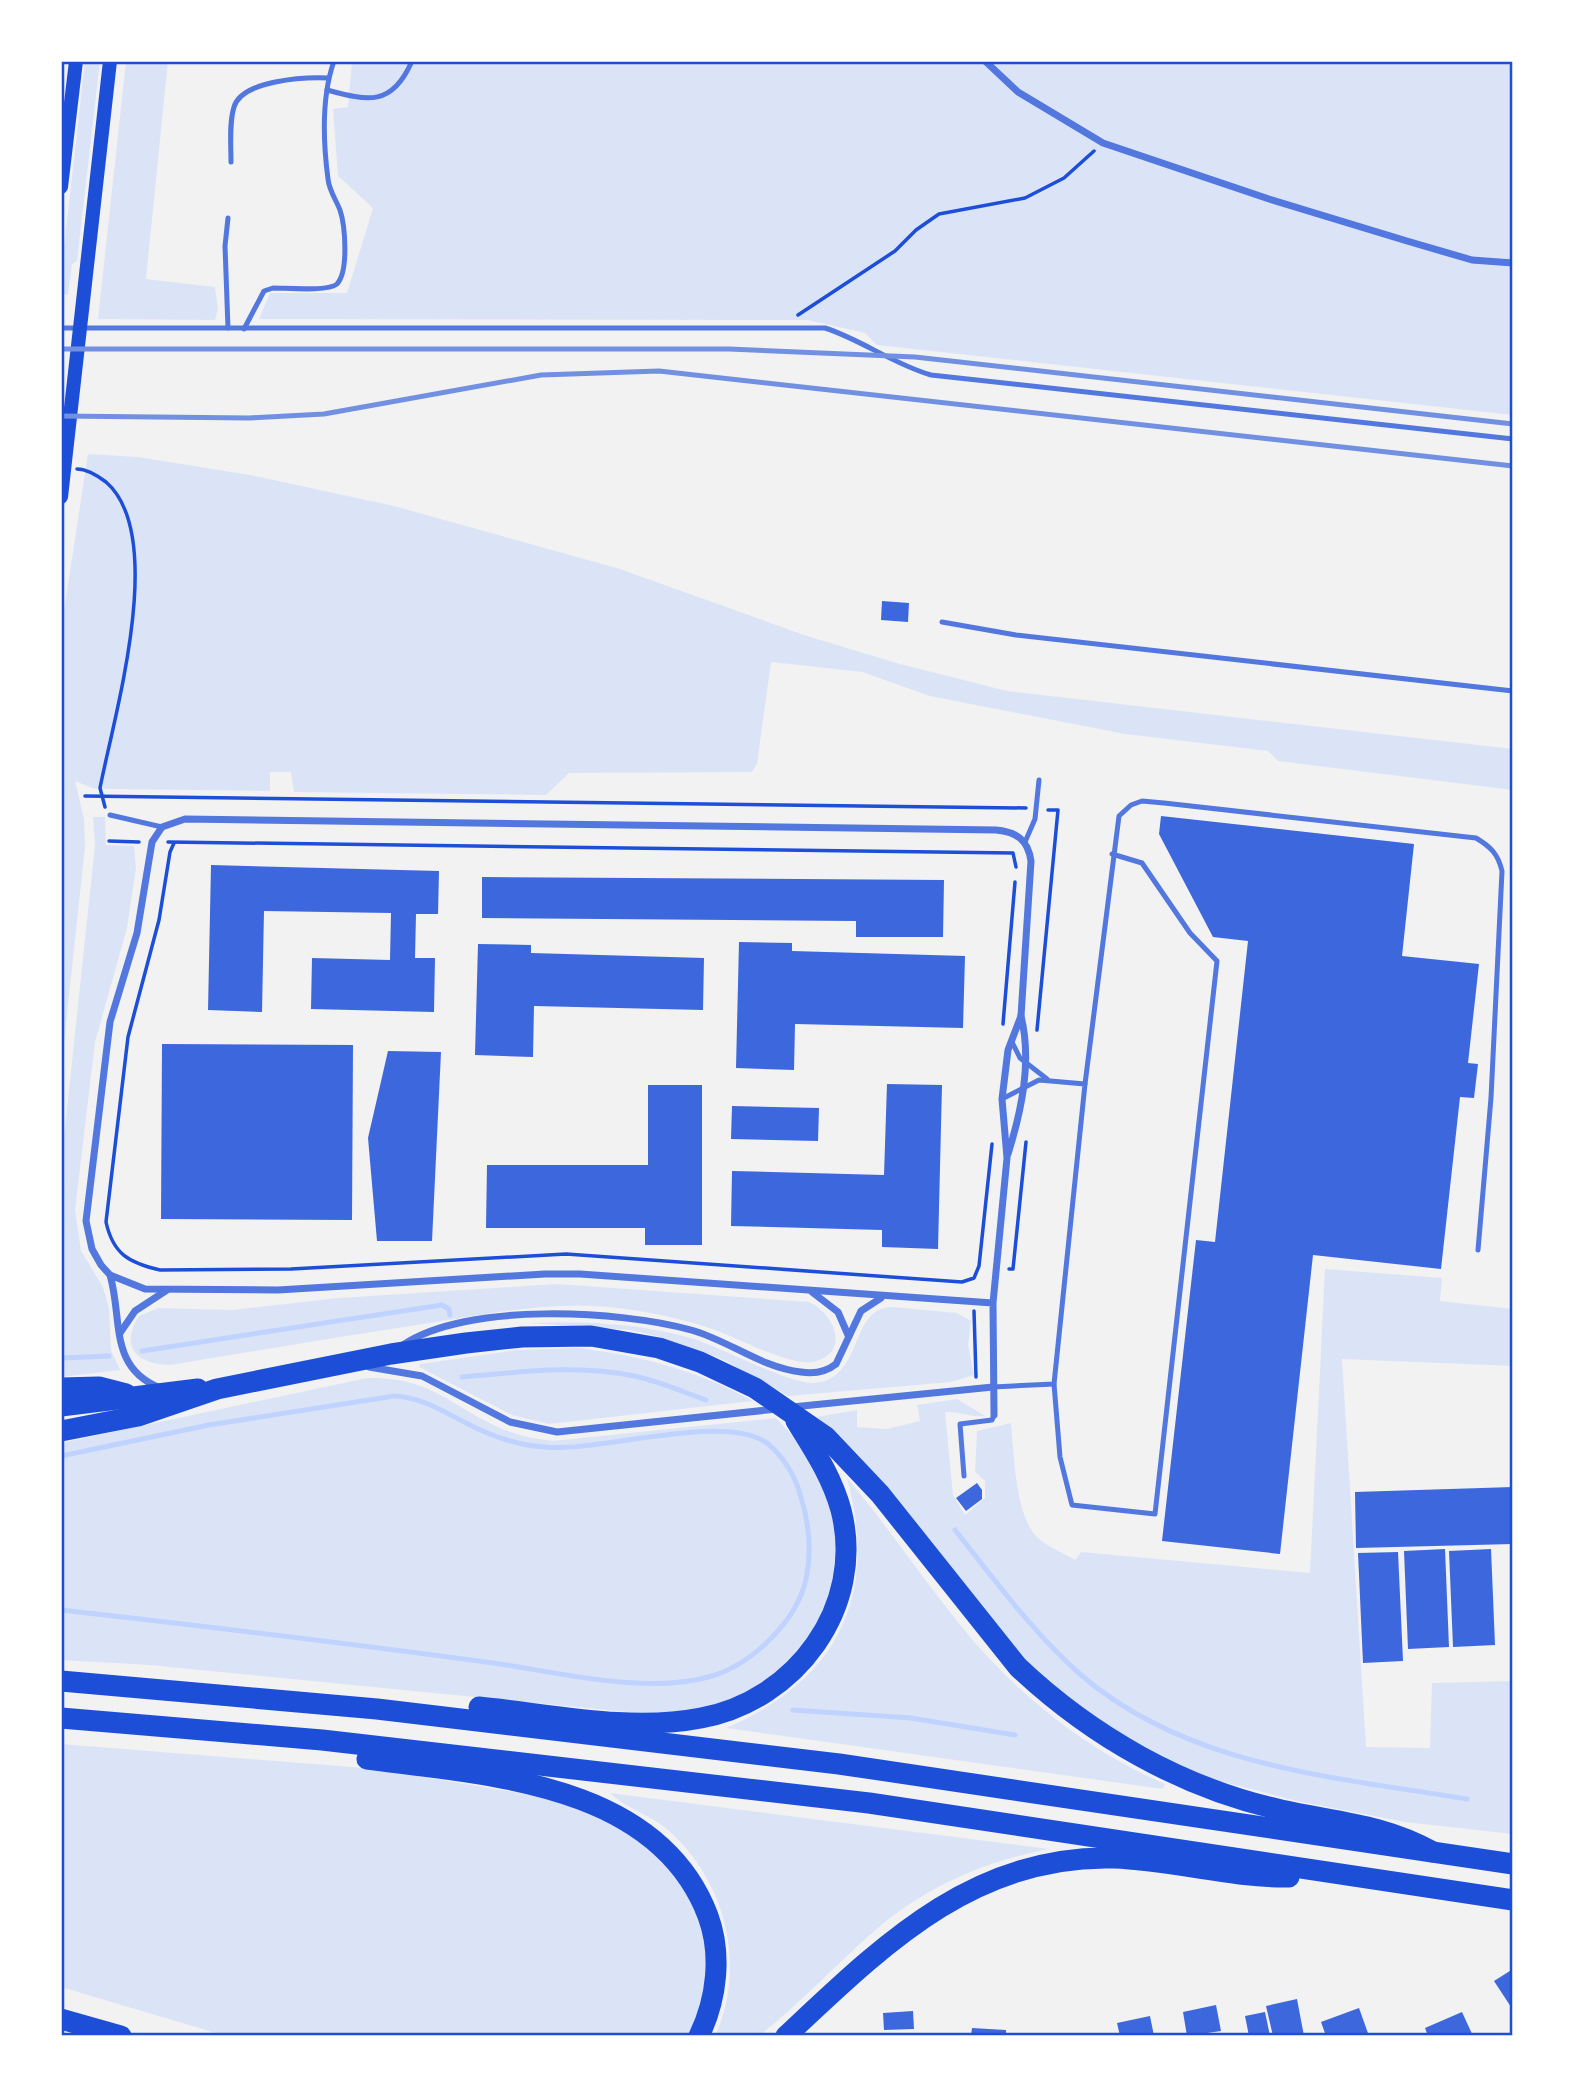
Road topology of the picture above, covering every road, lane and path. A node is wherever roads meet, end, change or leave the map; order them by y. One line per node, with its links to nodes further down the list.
1 (68, 61): 8 (main road)
2 (76, 61): 8 (main road)
3 (110, 61): 21 (main road)
4 (334, 61): 7 (lane)
5 (412, 61): 9 (lane)
6 (985, 61): 10 (street)
7 (328, 78): 9 (lane); 11 (lane)
8 (72, 90): 12 (main road)
9 (327, 90): 18 (lane)
10 (1103, 143): 14 (street); 15 (path)
11 (231, 162)
12 (61, 187)
13 (228, 218): 17 (lane)
14 (1513, 263)
15 (781, 327): 18 (lane); 19 (lane)
16 (61, 328): 17 (lane)
17 (228, 328): 18 (lane)
18 (244, 329)
19 (1513, 439)
20 (72, 468): 25 (path)
21 (62, 493)
22 (942, 622): 23 (lane)
23 (1513, 691)
24 (1039, 780): 34 (lane)
25 (100, 795): 26 (path); 27 (path); 29 (path)
26 (85, 796)
27 (1026, 808)
28 (1052, 810): 39 (path)
29 (110, 815): 30 (lane)
30 (162, 827): 34 (street); 51 (street)
31 (110, 841): 32 (path)
32 (132, 841)
33 (167, 842): 35 (path)
34 (1025, 842): 38 (street)
35 (174, 843): 36 (path); 52 (path)
36 (1013, 853)
37 (1112, 854): 43 (lane); 48 (lane); 64 (lane)
38 (1021, 1016): 40 (street); 41 (street)
39 (1037, 1032)
40 (1010, 1037): 41 (lane); 45 (street)
41 (1026, 1064): 42 (lane); 44 (street)
42 (1047, 1079): 43 (lane); 44 (lane)
43 (1085, 1084): 64 (lane)
44 (1023, 1086): 45 (lane); 47 (street)
45 (1002, 1100): 47 (street)
46 (1027, 1132): 50 (path)
47 (1007, 1157): 57 (street)
48 (1478, 1250)
49 (979, 1266): 52 (path)
50 (1006, 1269)
51 (110, 1275): 54 (street); 59 (street)
52 (974, 1278): 53 (path)
53 (974, 1286)
54 (169, 1289): 55 (street); 59 (street)
55 (811, 1292): 56 (street); 60 (street)
56 (885, 1296): 57 (street); 60 (street)
57 (993, 1303): 65 (street)
58 (974, 1323): 63 (path)
59 (120, 1334): 68 (street)
60 (848, 1336): 61 (street)
61 (391, 1354): 62 (highway); 72 (highway)
62 (334, 1366): 65 (street); 67 (highway)
63 (976, 1376)
64 (1054, 1384): 65 (lane)
65 (993, 1387): 71 (street)
66 (61, 1388): 69 (highway)
67 (217, 1389): 68 (highway); 73 (highway)
68 (167, 1391): 69 (highway)
69 (135, 1396): 70 (highway)
70 (61, 1406)
71 (994, 1415): 74 (lane)
72 (793, 1416): 76 (highway); 79 (highway)
73 (63, 1432)
74 (964, 1476)
75 (61, 1681): 76 (highway)
76 (377, 1709): 79 (highway)
77 (61, 1718): 78 (highway)
78 (322, 1740): 81 (highway); 85 (highway)
79 (1433, 1852): 80 (highway)
80 (1513, 1864)
81 (1349, 1873): 82 (highway); 86 (highway)
82 (1513, 1900)
83 (61, 2019): 84 (highway)
84 (121, 2036)
85 (699, 2036)
86 (786, 2036)

